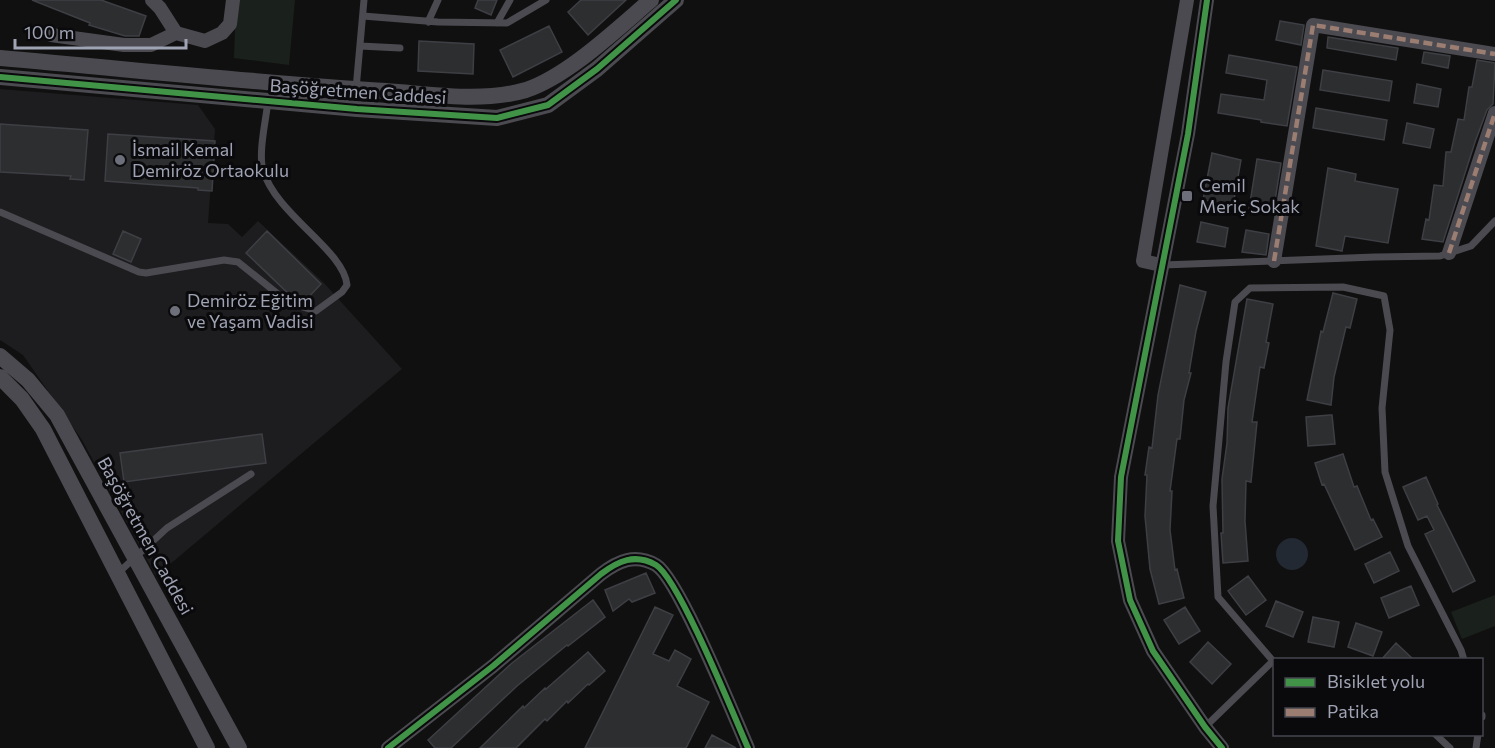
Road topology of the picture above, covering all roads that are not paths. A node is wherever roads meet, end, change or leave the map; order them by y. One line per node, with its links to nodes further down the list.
1 (152, 0): 14 (street)
2 (233, 0): 14 (street)
3 (364, 0): 11 (lane)
4 (438, 0): 12 (lane)
5 (510, 0): 13 (lane)
6 (546, 0): 13 (lane)
7 (651, 0): 21 (street, Başöğretmen Caddesi)
8 (676, 0): 22 (street, Başöğretmen Caddesi)
9 (1187, 0): 28 (street)
10 (1207, 0): 28 (street)
11 (363, 16): 12 (lane); 16 (lane)
12 (428, 22): 13 (lane)
13 (497, 23)
14 (176, 33): 15 (street)
15 (51, 35)
16 (360, 45): 17 (lane); 21 (lane)
17 (400, 48)
18 (1495, 54): 27 (street)
19 (0, 58): 21 (street, Başöğretmen Caddesi)
20 (0, 77): 22 (street, Başöğretmen Caddesi)
21 (356, 89)
22 (268, 101): 24 (lane)
23 (1495, 113): 26 (street)
24 (0, 212)
25 (1495, 221): 26 (lane)
26 (1449, 253): 27 (lane)
27 (1274, 261): 28 (lane)
28 (1161, 265): 37 (street)
29 (0, 356): 32 (street, Başöğretmen Caddesi)
30 (0, 377): 33 (street)
31 (251, 474): 32 (lane)
32 (134, 557): 33 (lane); 40 (street, Başöğretmen Caddesi)
33 (117, 574): 39 (street)
34 (1463, 658): 35 (lane)
35 (1273, 660)
36 (1273, 662): 37 (lane)
37 (1205, 727): 43 (street)
38 (1436, 736): 44 (lane)
39 (207, 748)
40 (239, 748)
41 (388, 748): 42 (street)
42 (748, 748)
43 (1222, 748)
44 (1450, 748)

